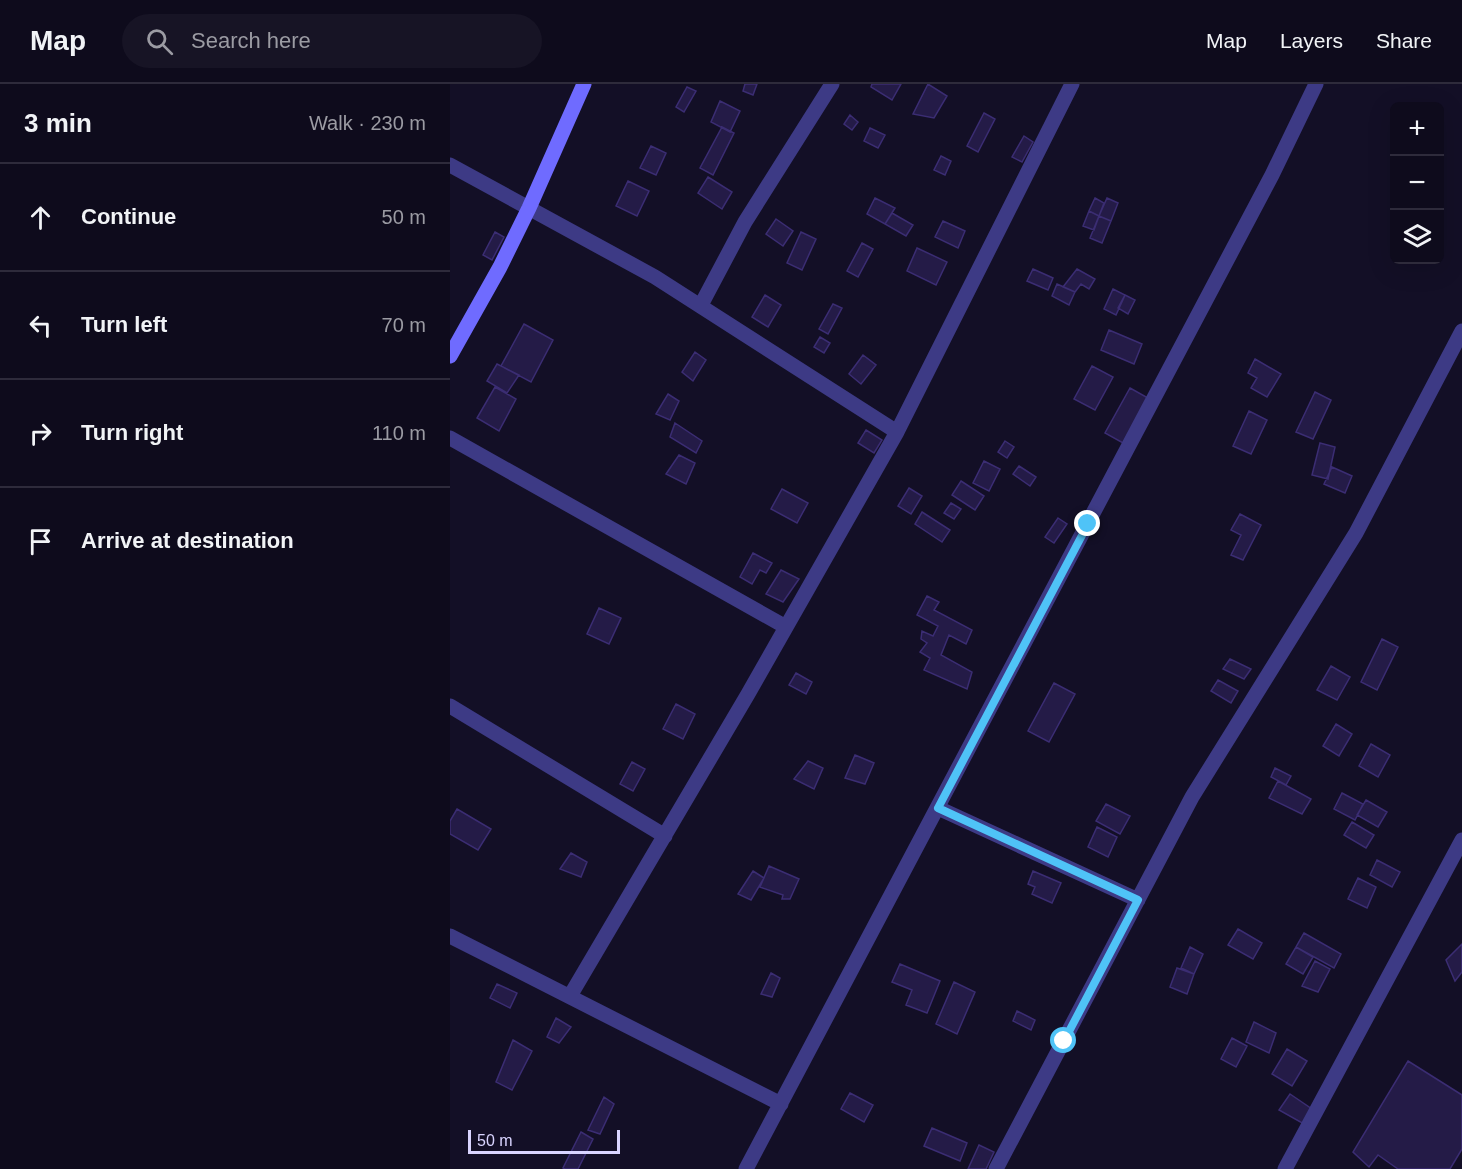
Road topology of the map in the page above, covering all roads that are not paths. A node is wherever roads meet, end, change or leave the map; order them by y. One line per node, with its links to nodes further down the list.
1 (584, 84): 6 (street)
2 (832, 84): 7 (street)
3 (1072, 84): 10 (street)
4 (1316, 84): 14 (street)
5 (450, 165): 6 (street)
6 (529, 208): 7 (street); 9 (street)
7 (701, 306): 10 (street)
8 (1462, 331): 17 (street)
9 (450, 356)
10 (897, 432): 12 (street)
11 (450, 438): 12 (street)
12 (786, 627): 15 (street)
13 (450, 706): 15 (street)
14 (938, 808): 17 (street); 20 (street)
15 (665, 836): 19 (street)
16 (1460, 848): 23 (street)
17 (1138, 900): 22 (street)
18 (450, 936): 19 (street)
19 (570, 996): 20 (street)
20 (781, 1104): 21 (street)
21 (746, 1169)
22 (996, 1169)
23 (1285, 1169)

